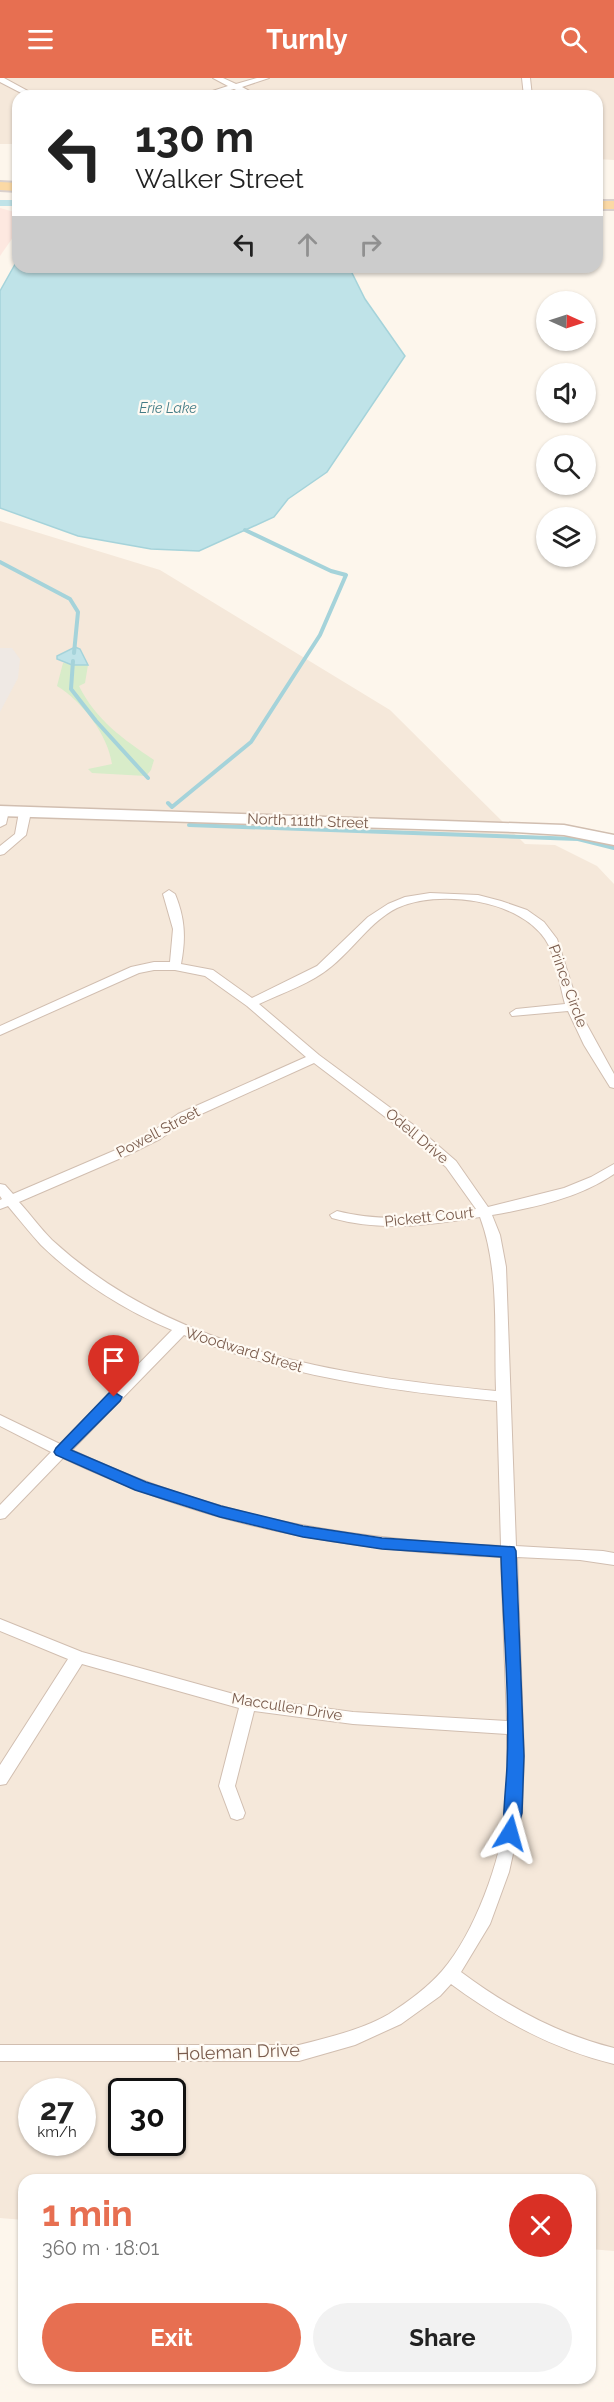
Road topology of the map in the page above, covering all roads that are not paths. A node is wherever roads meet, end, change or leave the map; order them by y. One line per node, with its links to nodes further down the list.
1 (217, 78): 4 (street)
2 (265, 78): 4 (street)
3 (0, 79): 5 (street)
4 (234, 86): 6 (street); 7 (street)
5 (21, 90)
6 (221, 90)
7 (242, 90)
8 (25, 812): 9 (street, North 111th Street); 10 (street, North 111th Street); 11 (street)
9 (1, 816)
10 (614, 840)
11 (0, 852)
12 (169, 894): 13 (street)
13 (175, 966): 14 (street, Odell Drive); 17 (street)
14 (251, 1003): 15 (street, Prince Circle); 18 (street, Odell Drive)
15 (572, 1007): 16 (street); 19 (street, Prince Circle)
16 (516, 1013)
17 (0, 1031)
18 (315, 1058): 22 (street, Powell Street); 23 (street, Odell Drive)
19 (614, 1084)
20 (614, 1168): 23 (street)
21 (0, 1188): 22 (street, Woodward Street)
22 (5, 1203): 25 (street, Woodward Street)
23 (484, 1211): 24 (street, Pickett Court); 26 (street, Odell Drive)
24 (337, 1215)
25 (180, 1330): 26 (street, Woodward Street); 28 (street)
26 (503, 1397): 30 (street, Odell Drive)
27 (0, 1420): 28 (street)
28 (61, 1452): 29 (street); 30 (street)
29 (0, 1514)
30 (508, 1551): 31 (street); 35 (street, Holeman Drive)
31 (614, 1559)
32 (0, 1625): 33 (street, Maccullen Drive)
33 (78, 1657): 34 (street, Maccullen Drive); 36 (street)
34 (248, 1704): 35 (street, Maccullen Drive); 37 (street)
35 (513, 1728): 38 (street, Holeman Drive)
36 (0, 1779)
37 (237, 1813)
38 (450, 1974): 39 (street, Holeman Drive); 40 (street)
39 (0, 2053)
40 (614, 2056)

